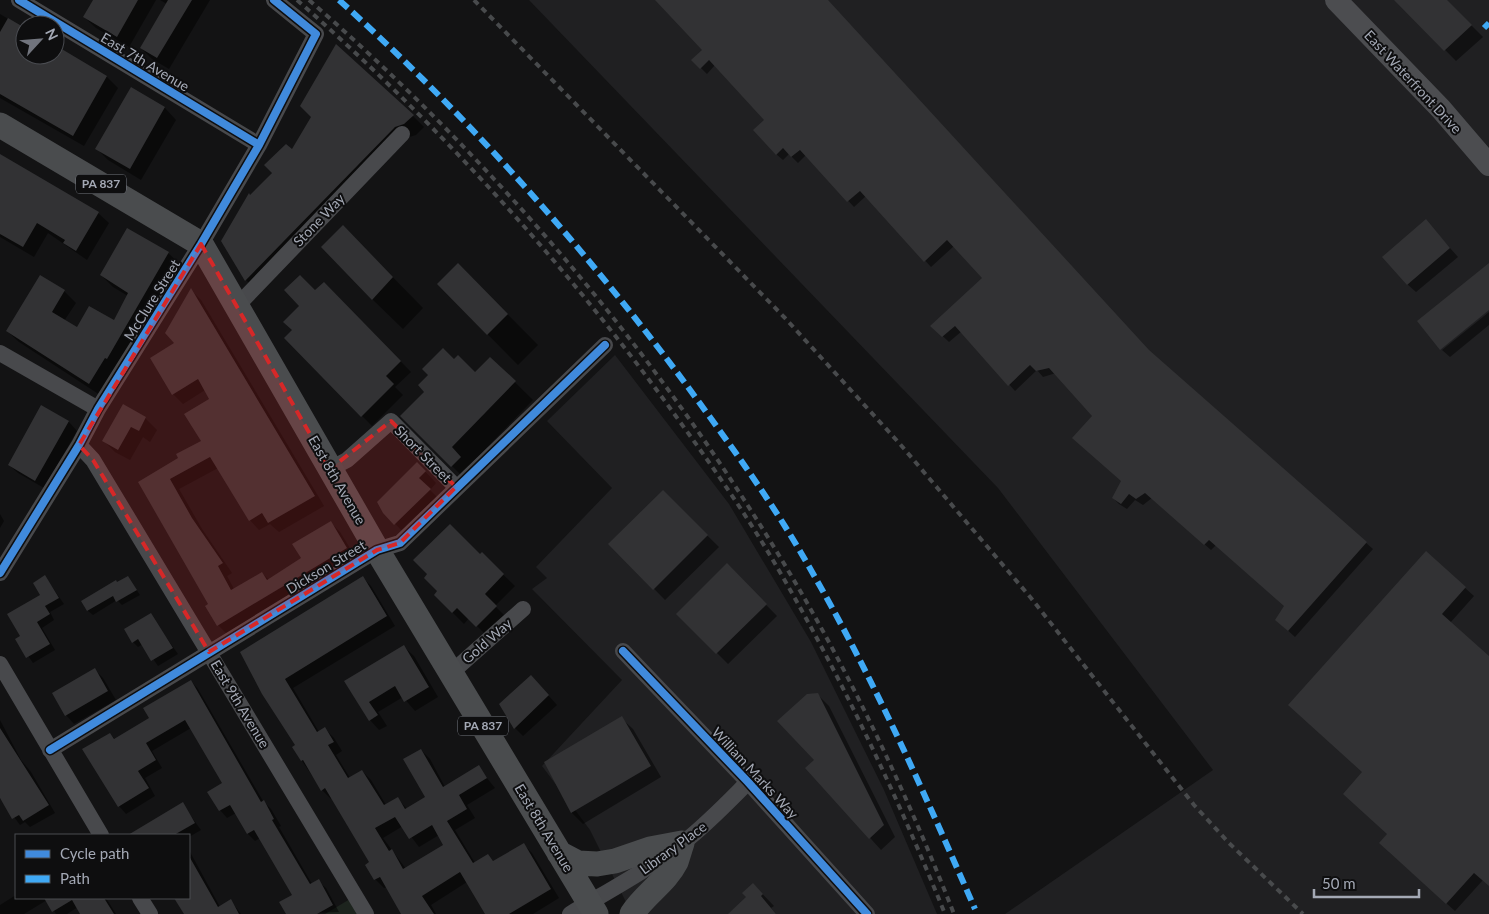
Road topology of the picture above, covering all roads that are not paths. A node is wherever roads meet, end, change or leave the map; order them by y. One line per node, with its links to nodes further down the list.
1 (19, 0): 6 (street, East 7th Avenue)
2 (274, 0): 6 (street, McClure Street)
3 (1336, 0): 7 (street, East Waterfront Drive)
4 (0, 125): 8 (main road, East 8th Avenue / PA 837)
5 (402, 134): 9 (street, Stone Way)
6 (259, 145): 8 (street, McClure Street)
7 (1489, 165)
8 (201, 244): 9 (main road, East 8th Avenue / PA 837); 12 (street, McClure Street)
9 (237, 306): 14 (main road, East 8th Avenue / PA 837)
10 (604, 345): 15 (street, Dickson Street)
11 (0, 353): 12 (street)
12 (98, 409): 13 (street, McClure Street)
13 (79, 445): 17 (street, McClure Street); 20 (street, East 9th Avenue)
14 (330, 469): 15 (street, Short Street); 16 (main road, East 8th Avenue / PA 837)
15 (456, 487): 16 (street, Dickson Street)
16 (377, 550): 20 (street, Dickson Street); 22 (main road, East 8th Avenue / PA 837)
17 (0, 573)
18 (523, 609): 22 (street, Gold Way)
19 (623, 650): 24 (street, William Marks Way)
20 (209, 652): 23 (street, Dickson Street); 31 (street, East 9th Avenue)
21 (0, 664): 23 (street)
22 (451, 673): 27 (main road, East 8th Avenue / PA 837)
23 (50, 750): 25 (street)
24 (748, 782): 26 (street, Library Place); 33 (street, William Marks Way)
25 (100, 834)
26 (682, 843): 27 (main road); 29 (street, Library Place); 32 (main road)
27 (559, 853): 29 (main road, East 8th Avenue / PA 837)
28 (141, 899): 30 (street)
29 (585, 910)
30 (150, 914)
31 (366, 914)
32 (632, 914)
33 (867, 914)

